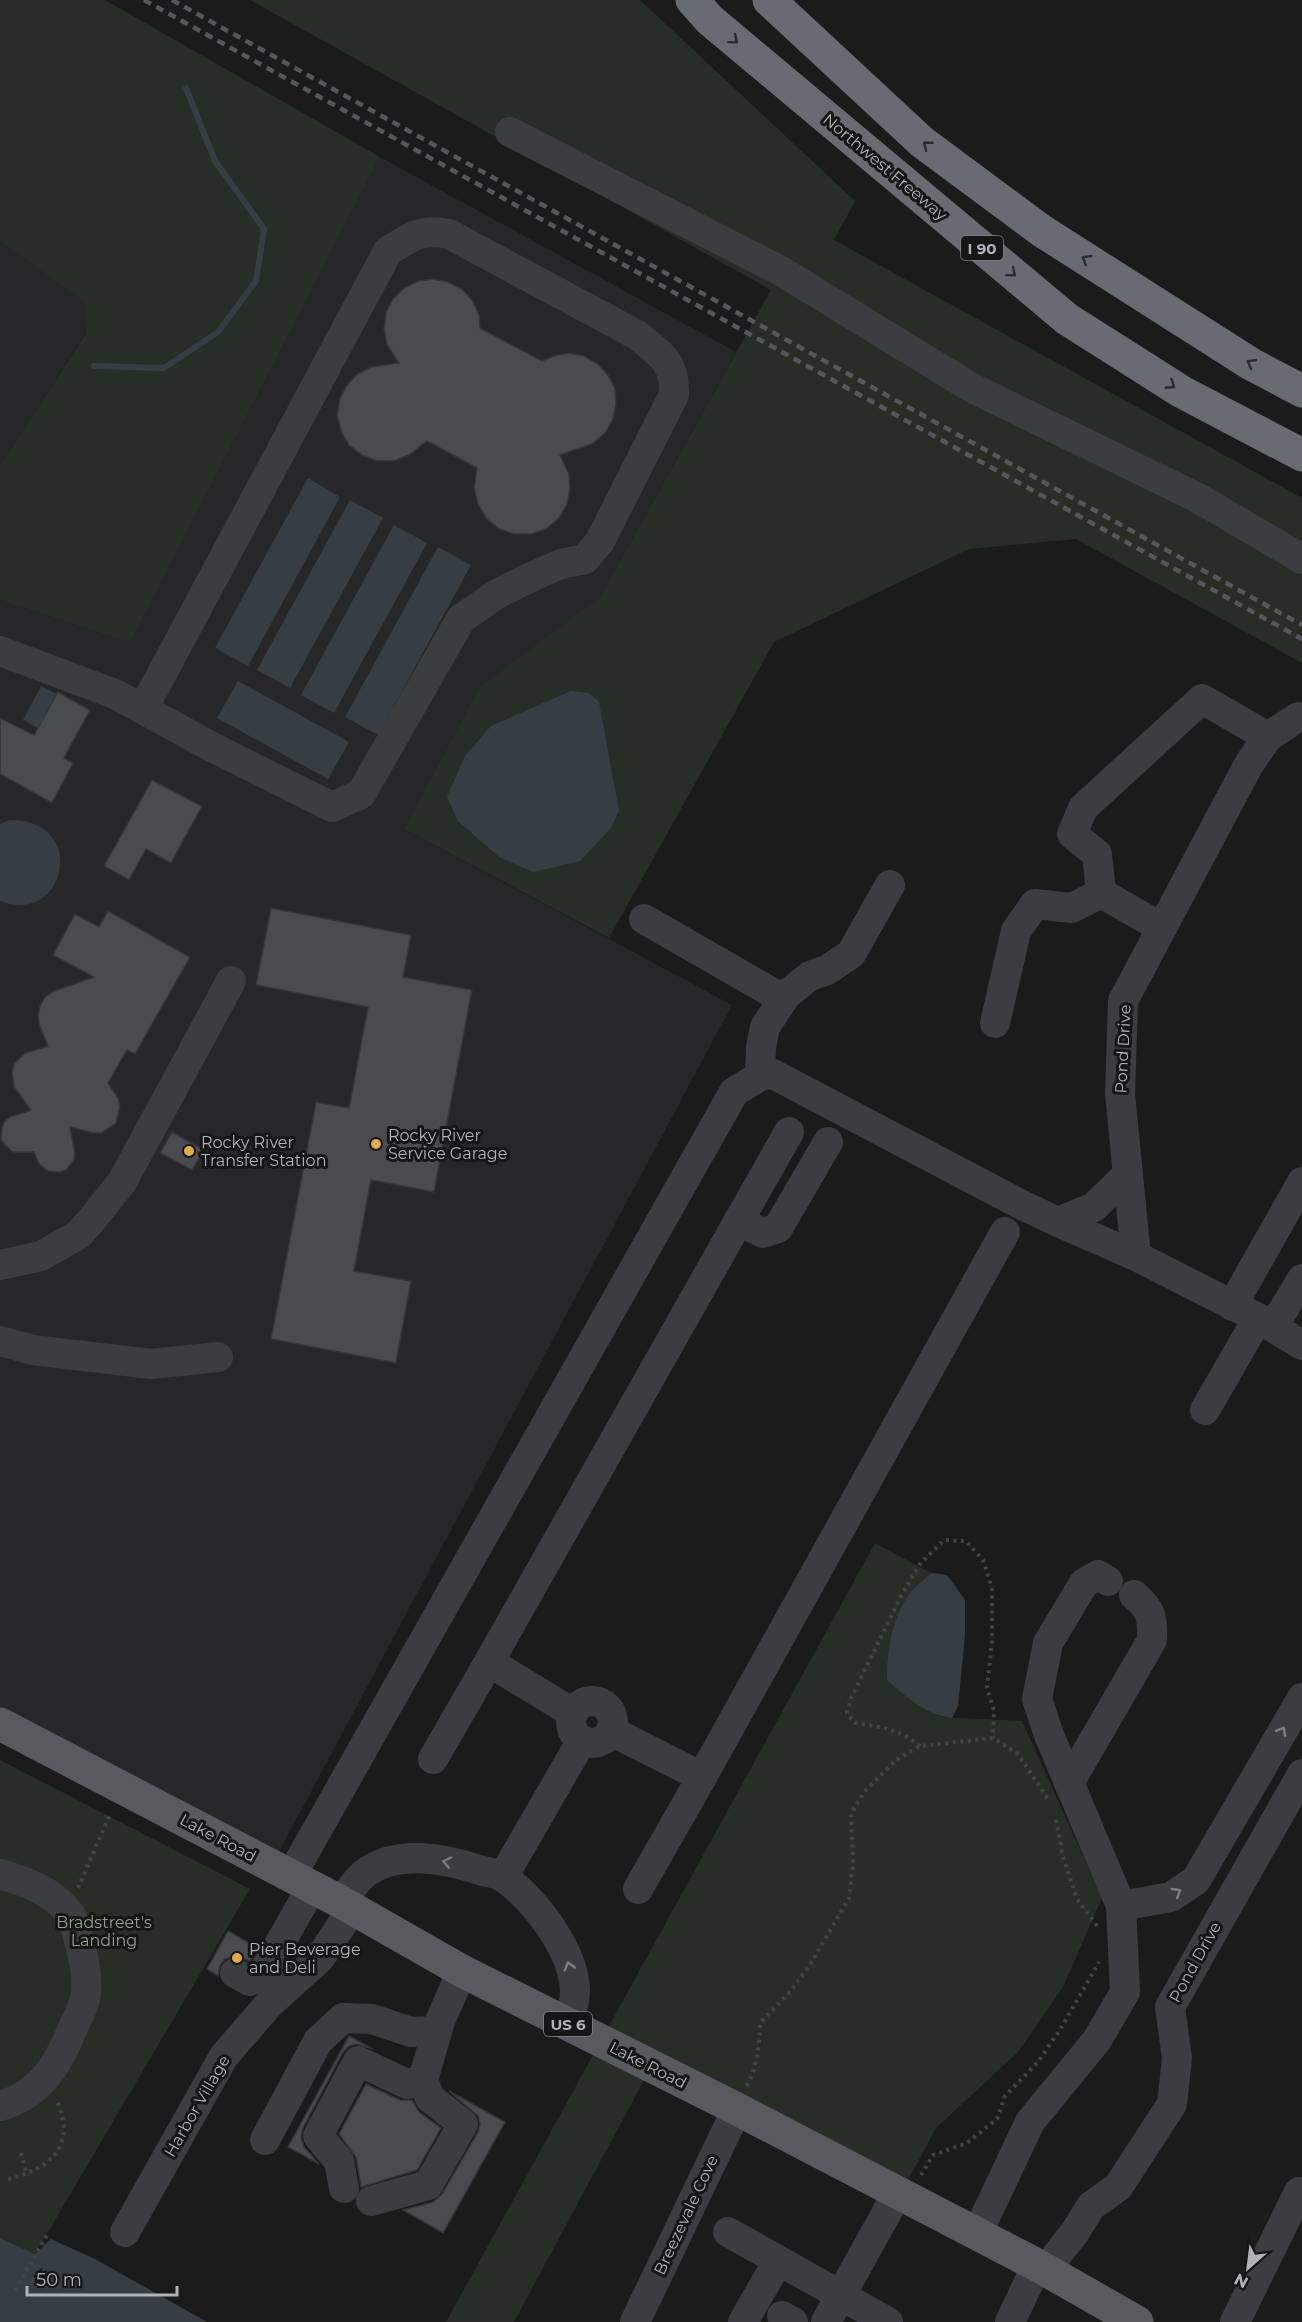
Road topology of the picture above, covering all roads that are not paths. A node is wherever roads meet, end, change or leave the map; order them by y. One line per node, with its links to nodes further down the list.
1 (692, 0): 5 (highway, Northwest Freeway / I 90, one-way to 5)
2 (769, 0): 4 (highway, one-way to 2)
3 (510, 132): 6 (street)
4 (1302, 391)
5 (1302, 454)
6 (1302, 559)
7 (0, 651): 8 (street)
8 (142, 709): 8 (street)
9 (1302, 718): 10 (street, Pond Drive)
10 (1268, 737): 12 (street); 14 (street, Pond Drive)
11 (890, 885): 16 (street)
12 (1101, 893): 14 (street); 17 (street)
13 (644, 919): 16 (street)
14 (1162, 928): 21 (street, Pond Drive)
15 (231, 981): 27 (street)
16 (783, 999): 18 (street)
17 (995, 1023)
18 (760, 1076): 24 (street); 46 (street)
19 (789, 1132): 23 (street)
20 (828, 1142): 23 (street)
21 (1128, 1174): 24 (street); 26 (street, Pond Drive)
22 (1300, 1190): 29 (street)
23 (738, 1221): 36 (street)
24 (1058, 1222): 26 (street)
25 (1005, 1232): 42 (street)
26 (1136, 1256): 29 (street)
27 (0, 1265)
28 (1302, 1279): 29 (street)
29 (1254, 1317): 31 (street); 33 (street)
30 (0, 1341): 32 (street)
31 (1302, 1345)
32 (218, 1357)
33 (1205, 1410)
34 (1108, 1581): 43 (street)
35 (1134, 1595): 43 (street)
36 (489, 1662): 39 (street); 40 (street)
37 (1302, 1698): 49 (street, one-way to 37)
38 (0, 1724): 46 (main road, Lake Road / US 6)
39 (577, 1727): 42 (street); 45 (street)
40 (433, 1759)
41 (1302, 1774): 66 (street, Pond Drive)
42 (702, 1778): 47 (street)
43 (1059, 1791): 49 (street)
44 (0, 1874): 56 (street)
45 (503, 1877): 48 (street, Harbor Village, one-way to 48); 52 (street, one-way to 45)
46 (302, 1882): 48 (main road, Lake Road / US 6); 51 (street)
47 (639, 1889)
48 (346, 1906): 50 (main road, Lake Road / US 6); 62 (street, Harbor Village)
49 (1121, 1906): 64 (street)
50 (462, 1971): 52 (main road, Lake Road / US 6); 53 (street)
51 (236, 1973)
52 (566, 2023): 55 (main road, Lake Road / US 6)
53 (437, 2031): 54 (street); 57 (street)
54 (423, 2080): 59 (street); 61 (street)
55 (741, 2099): 58 (main road, Lake Road / US 6); 68 (street, Breezevale Cove)
56 (0, 2106)
57 (265, 2140)
58 (908, 2186): 64 (main road, Lake Road / US 6); 67 (street)
59 (344, 2188)
60 (1299, 2192): 74 (street)
61 (371, 2201)
62 (125, 2232)
63 (728, 2232): 65 (street)
64 (977, 2234): 66 (main road, Lake Road / US 6)
65 (778, 2261): 67 (street); 69 (street)
66 (1041, 2268): 72 (street, Pond Drive); 73 (main road, Lake Road / US 6)
67 (841, 2295): 70 (street); 71 (street)
68 (635, 2322)
69 (743, 2322)
70 (826, 2322)
71 (888, 2322)
72 (1010, 2322)
73 (1137, 2322)
74 (1235, 2322)

